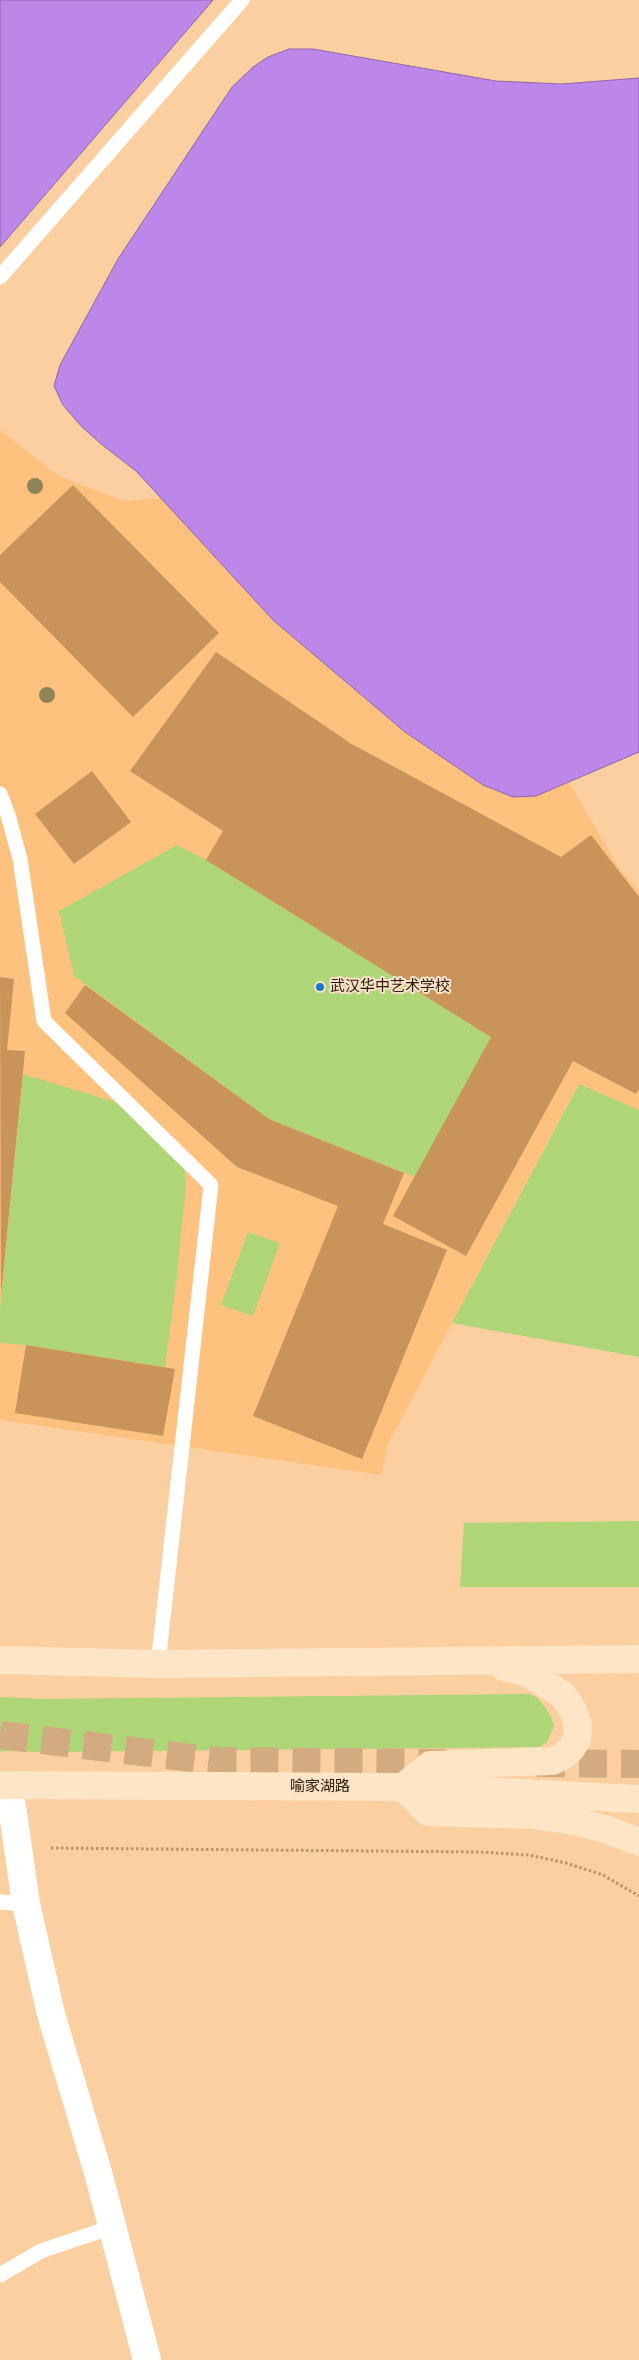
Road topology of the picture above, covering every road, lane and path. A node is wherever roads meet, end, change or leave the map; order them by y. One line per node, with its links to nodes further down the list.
1 (242, 0): 2 (lane)
2 (0, 277)
3 (0, 794): 7 (lane)
4 (639, 1659): 6 (main road)
5 (0, 1660): 7 (main road)
6 (484, 1662): 7 (main road); 9 (main road)
7 (158, 1664)
8 (4, 1785): 9 (main road, 喻家湖路); 12 (street)
9 (402, 1787): 10 (main road, 喻家湖路); 11 (main road)
10 (639, 1799)
11 (639, 1842)
12 (19, 1848): 13 (path); 14 (street)
13 (639, 1896)
14 (13, 1903): 15 (street)
15 (112, 2227): 16 (lane); 17 (street)
16 (0, 2275)
17 (147, 2360)

